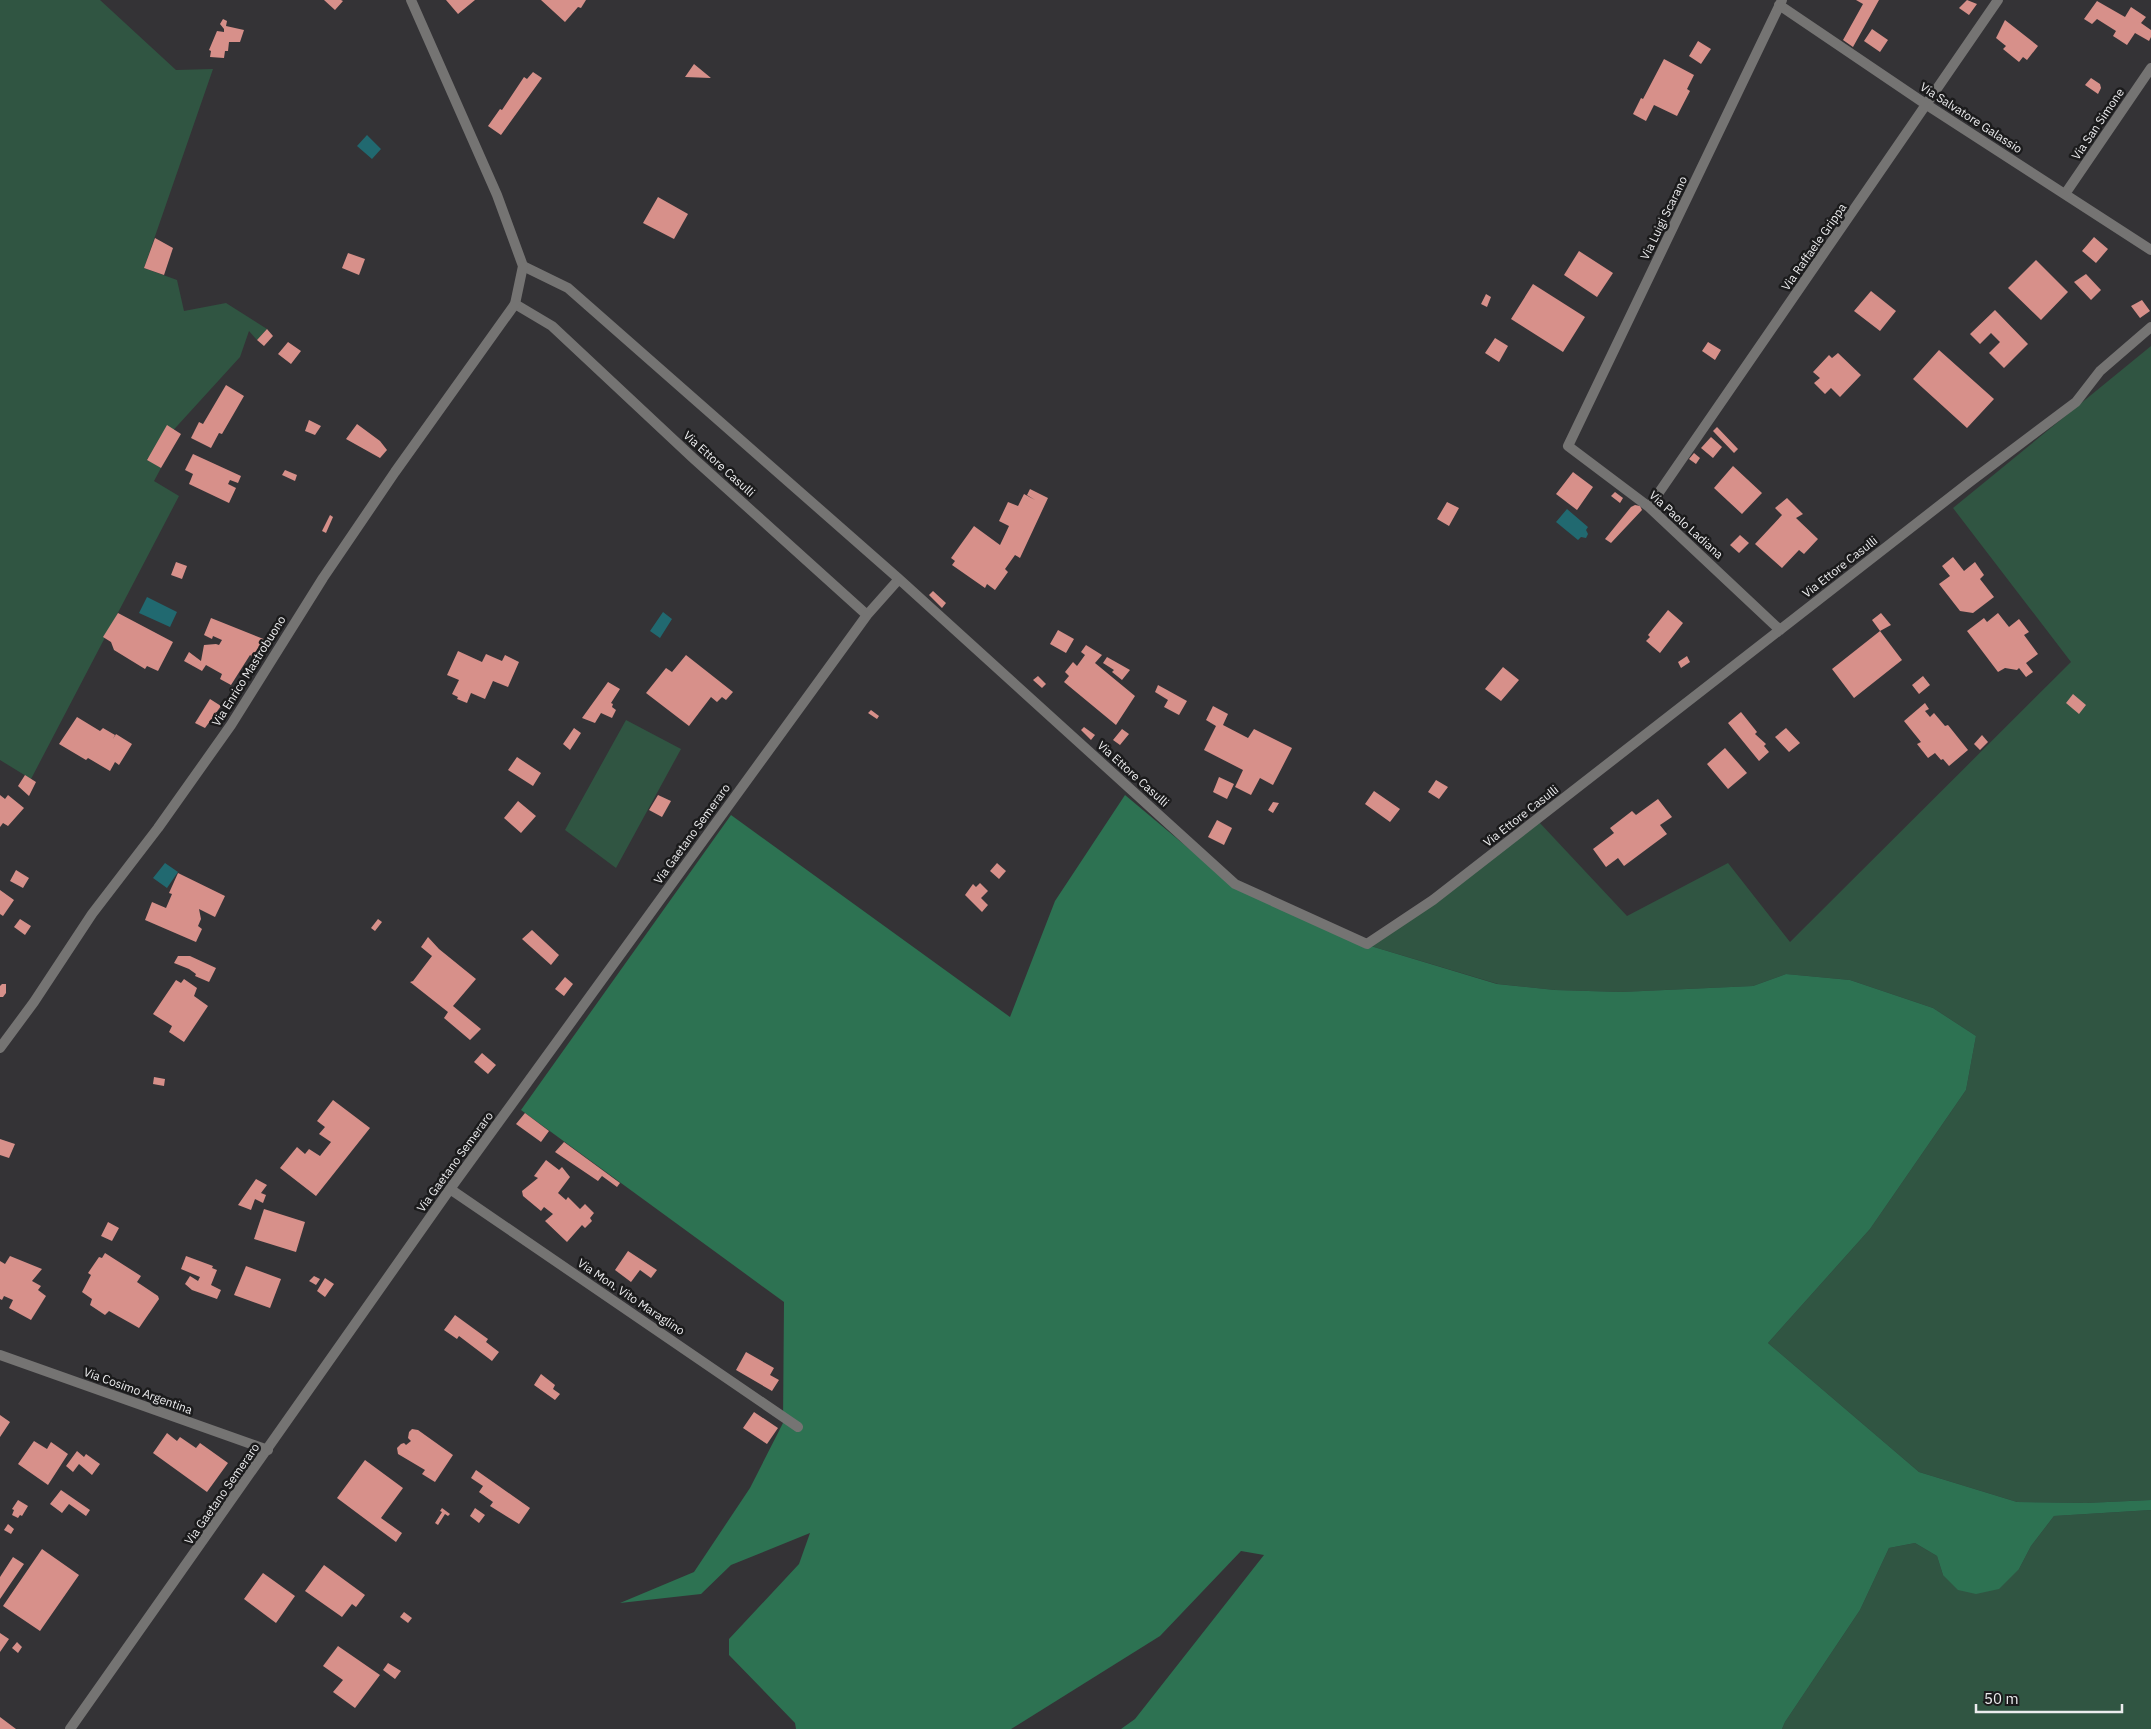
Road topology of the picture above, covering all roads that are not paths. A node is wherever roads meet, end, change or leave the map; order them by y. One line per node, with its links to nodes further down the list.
1 (411, 0): 8 (street)
2 (1998, 0): 5 (street, Via Raffaele Grippa)
3 (1780, 2): 5 (street, Via Salvatore Galassio); 11 (street, Via Luigi Scarano)
4 (2151, 68): 6 (street, Via San Simone)
5 (1927, 105): 6 (street, Via Salvatore Galassio); 12 (street, Via Raffaele Grippa)
6 (2065, 194): 7 (street, Via Salvatore Galassio)
7 (2151, 250)
8 (523, 266): 9 (street); 13 (street, Via Ettore Casulli)
9 (515, 304): 14 (street, Via Ettore Casulli); 16 (street, Via Enrico Mastrobuono)
10 (2151, 327): 15 (street, Via Ettore Casulli)
11 (1568, 446): 12 (street, Via Paolo Ladiana)
12 (1649, 507): 15 (street, Via Paolo Ladiana)
13 (899, 579): 14 (street); 15 (street, Via Ettore Casulli)
14 (867, 615): 17 (street, Via Gaetano Semeraro)
15 (1780, 630)
16 (0, 1048)
17 (450, 1189): 19 (street, Via Mon. Vito Maraglino); 20 (street, Via Gaetano Semeraro)
18 (0, 1355): 20 (street, Via Cosimo Argentina)
19 (798, 1427)
20 (268, 1450): 21 (street, Via Gaetano Semeraro)
21 (70, 1729)

